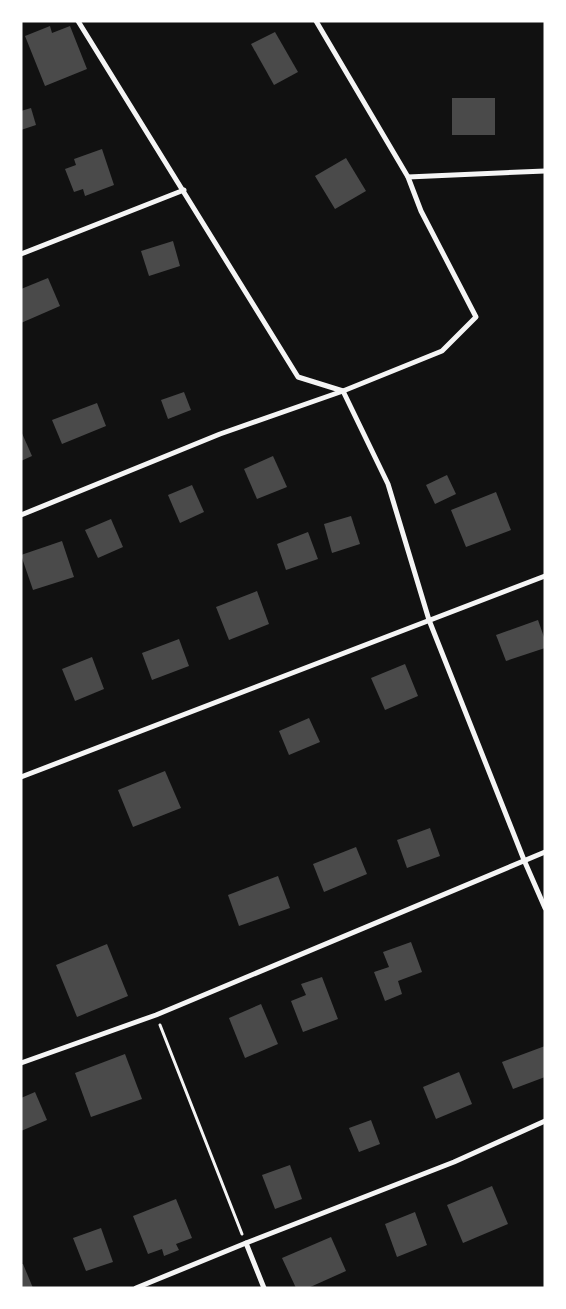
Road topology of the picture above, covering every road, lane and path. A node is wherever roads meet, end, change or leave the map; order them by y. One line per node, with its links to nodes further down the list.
1 (78, 21): 5 (street)
2 (316, 21): 4 (street)
3 (545, 170): 4 (street)
4 (408, 177): 7 (street)
5 (184, 190): 6 (street); 7 (street)
6 (21, 254)
7 (343, 391): 8 (street); 10 (street)
8 (21, 515)
9 (545, 576): 10 (street)
10 (429, 620): 11 (street); 13 (street)
11 (21, 777)
12 (545, 852): 13 (street)
13 (524, 860): 14 (street); 15 (street)
14 (545, 908)
15 (156, 1015): 16 (street); 18 (path)
16 (21, 1064)
17 (545, 1121): 18 (street)
18 (246, 1243): 19 (street); 20 (street)
19 (136, 1288)
20 (264, 1288)

